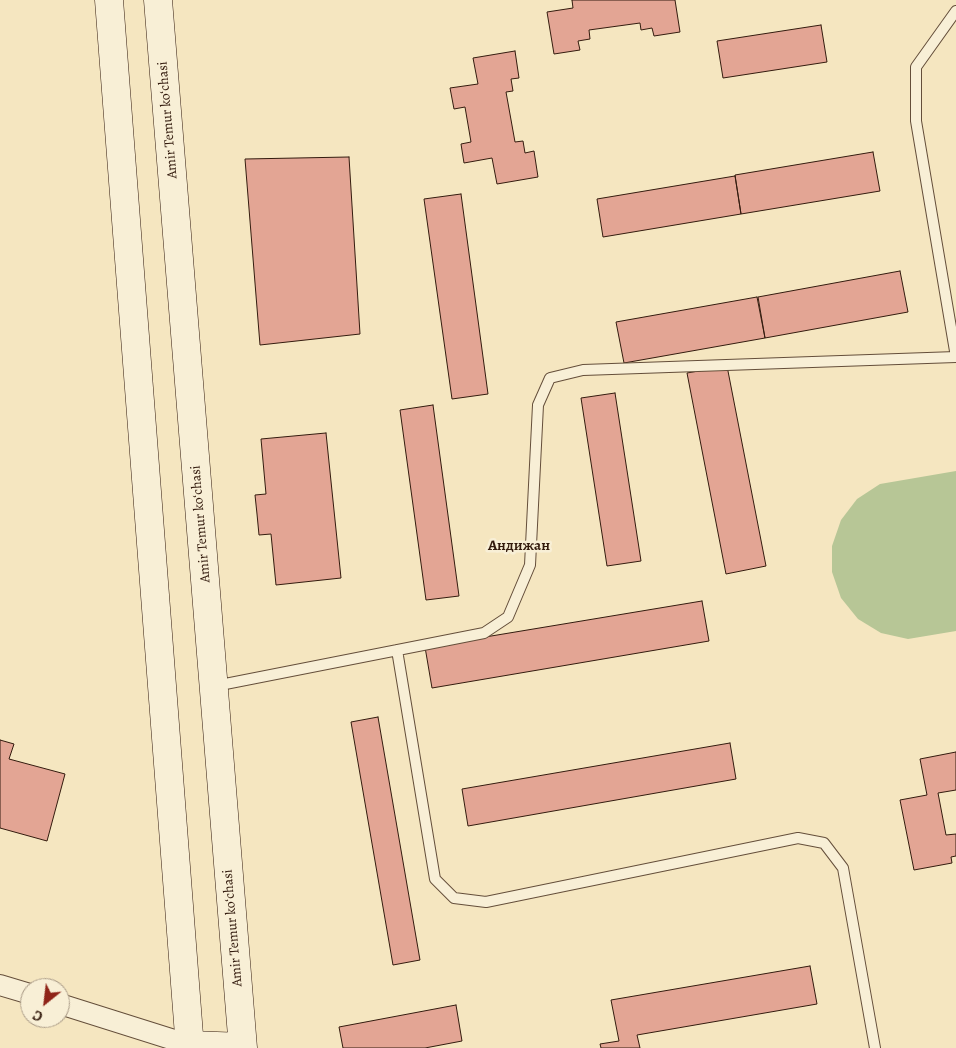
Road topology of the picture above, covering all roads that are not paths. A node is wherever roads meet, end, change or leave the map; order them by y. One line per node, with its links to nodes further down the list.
1 (109, 0): 10 (street)
2 (158, 0): 6 (street, Amir Temur koʻchasi)
3 (956, 11): 4 (lane)
4 (956, 357): 5 (lane)
5 (397, 650): 6 (lane); 12 (lane)
6 (214, 686): 11 (street, Amir Temur koʻchasi)
7 (0, 984): 8 (street)
8 (20, 991)
9 (70, 1007): 10 (street)
10 (190, 1046): 11 (street)
11 (243, 1047)
12 (875, 1048)

